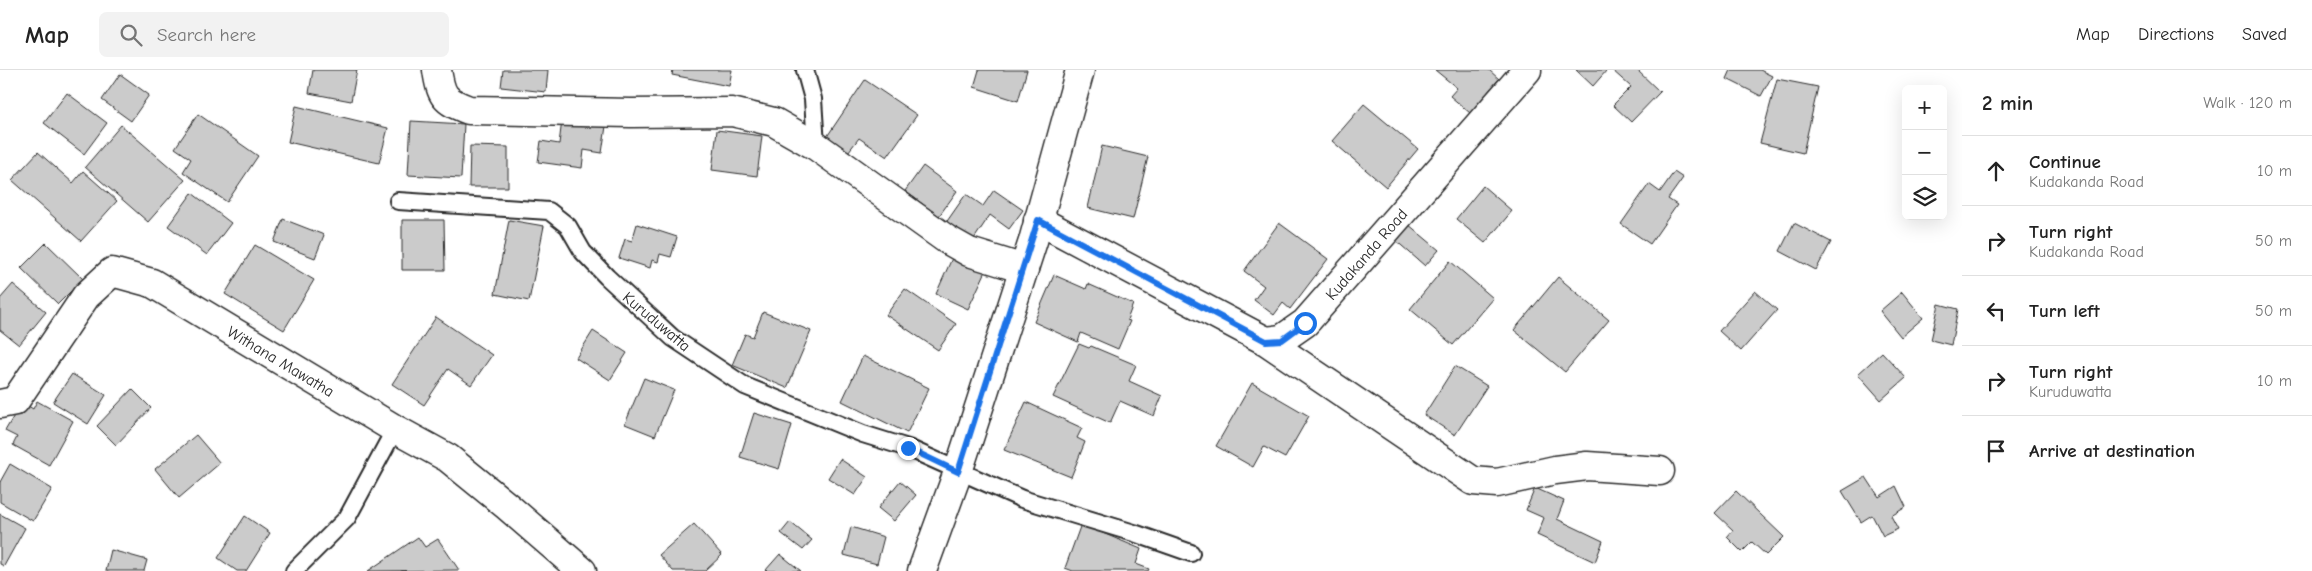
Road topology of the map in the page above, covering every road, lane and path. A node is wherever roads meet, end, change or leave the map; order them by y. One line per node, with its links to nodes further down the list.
1 (437, 70): 5 (street)
2 (805, 70): 5 (lane)
3 (1080, 70): 7 (street)
4 (1528, 70): 9 (street, Kudakanda Road)
5 (816, 146): 8 (street)
6 (398, 201): 12 (lane, Kuruduwatta)
7 (1038, 220): 8 (street); 9 (street)
8 (1024, 269): 12 (street)
9 (1266, 341): 13 (street)
10 (0, 404): 11 (street, Withana Mawatha)
11 (395, 429): 15 (lane); 16 (street, Withana Mawatha)
12 (956, 471): 14 (lane, Kuruduwatta); 17 (street)
13 (1660, 471)
14 (1191, 554)
15 (294, 571)
16 (582, 571)
17 (922, 571)

